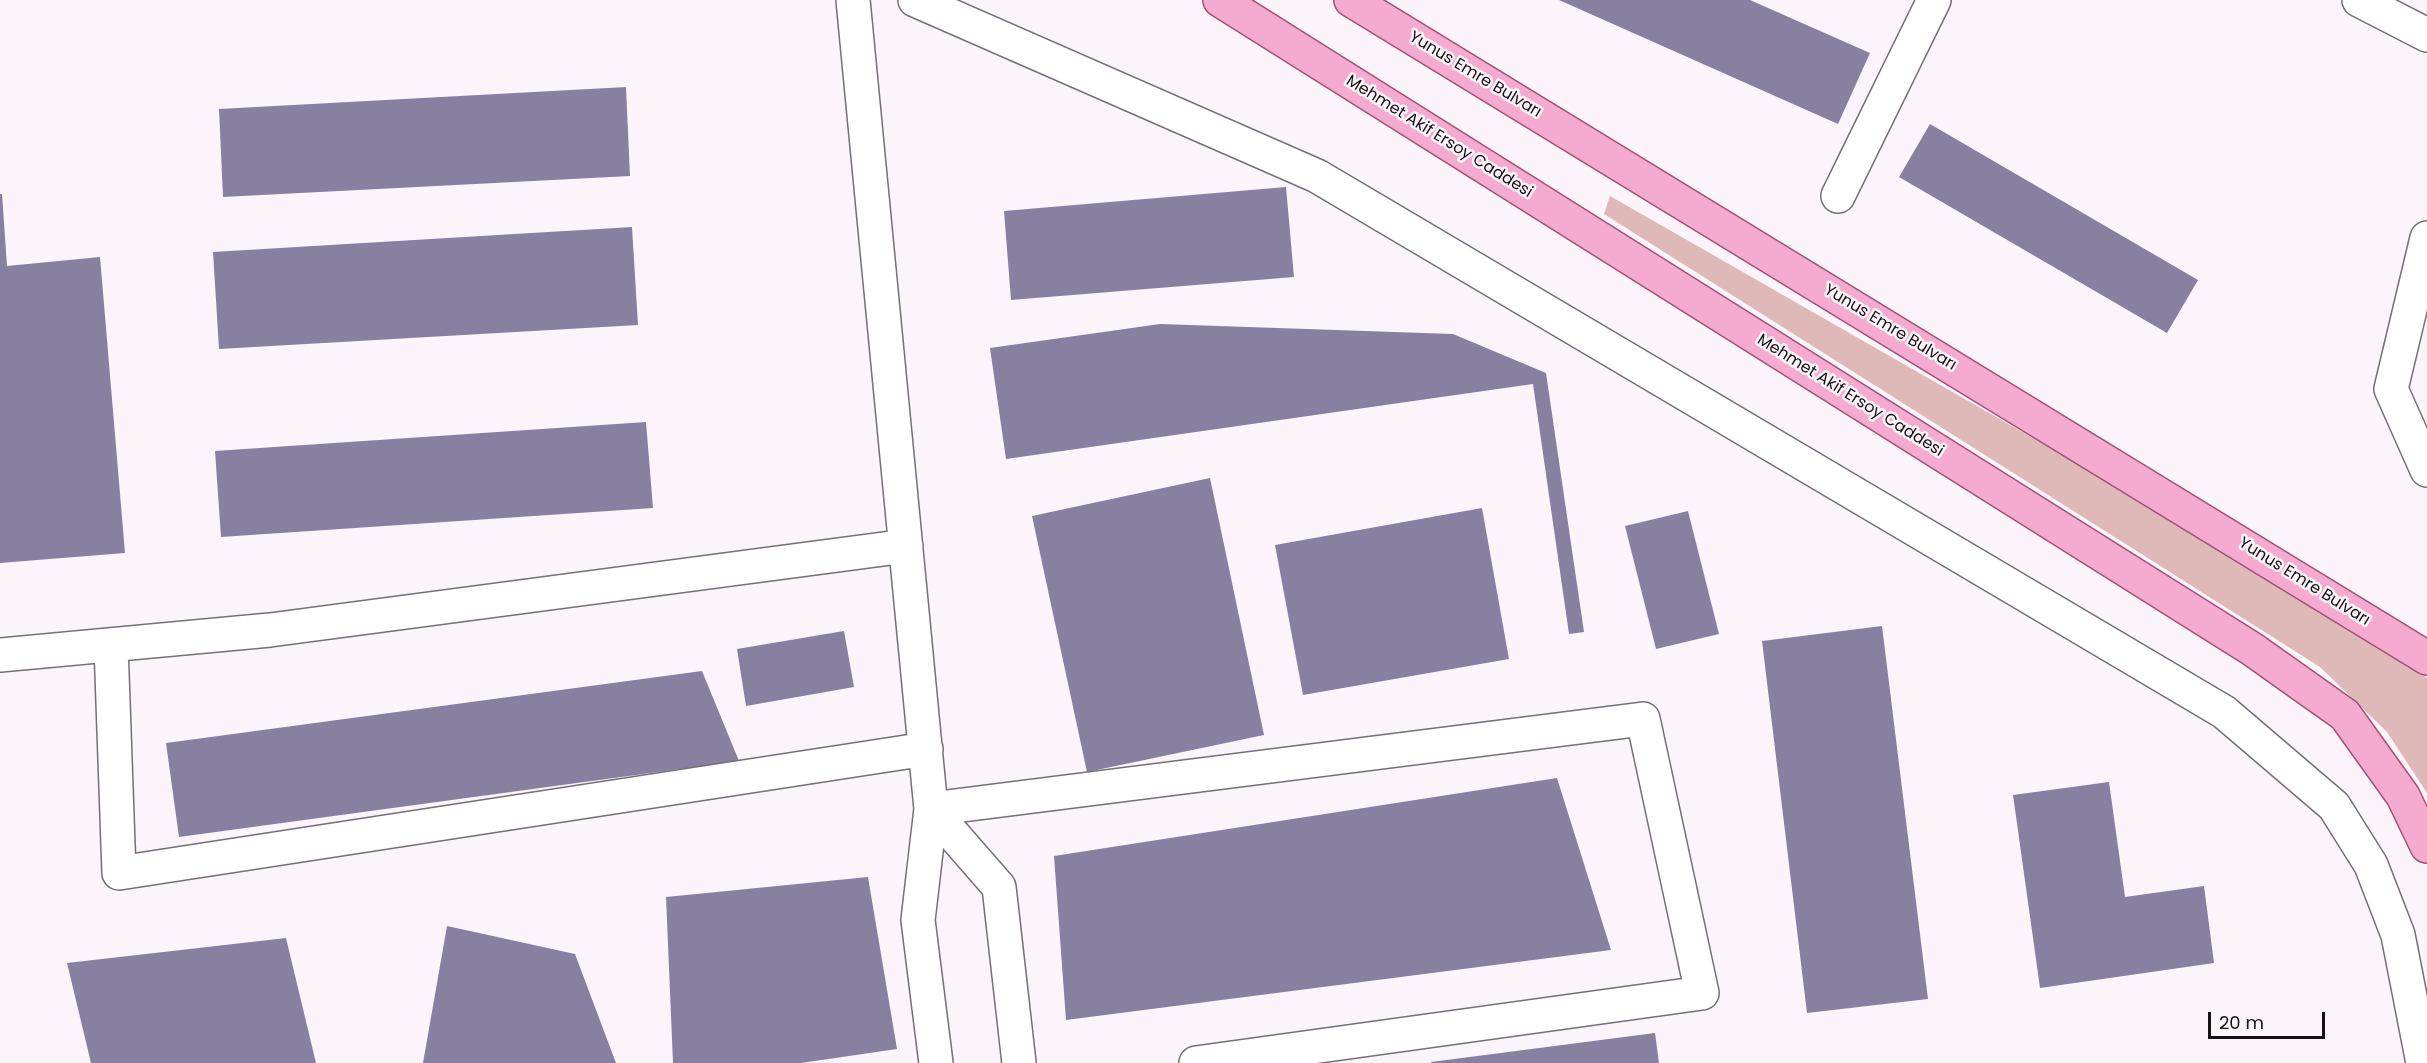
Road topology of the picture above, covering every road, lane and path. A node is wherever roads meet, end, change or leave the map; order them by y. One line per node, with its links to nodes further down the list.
1 (853, 0): 11 (lane)
2 (915, 0): 21 (lane)
3 (1220, 0): 17 (main road, Mehmet Akif Ersoy Caddesi)
4 (1352, 0): 14 (main road, Yunus Emre Bulvarı)
5 (1934, 0): 8 (lane)
6 (2359, 0): 7 (lane)
7 (2405, 19)
8 (1838, 196)
9 (2427, 238): 10 (lane)
10 (2427, 470)
11 (906, 546): 12 (lane); 15 (lane)
12 (111, 645): 13 (lane); 15 (lane)
13 (0, 655)
14 (2427, 658)
15 (926, 749): 16 (lane)
16 (931, 809): 18 (lane); 19 (lane); 20 (lane)
17 (2427, 846)
18 (936, 1063)
19 (1019, 1063)
20 (1196, 1063)
21 (2423, 1063)

